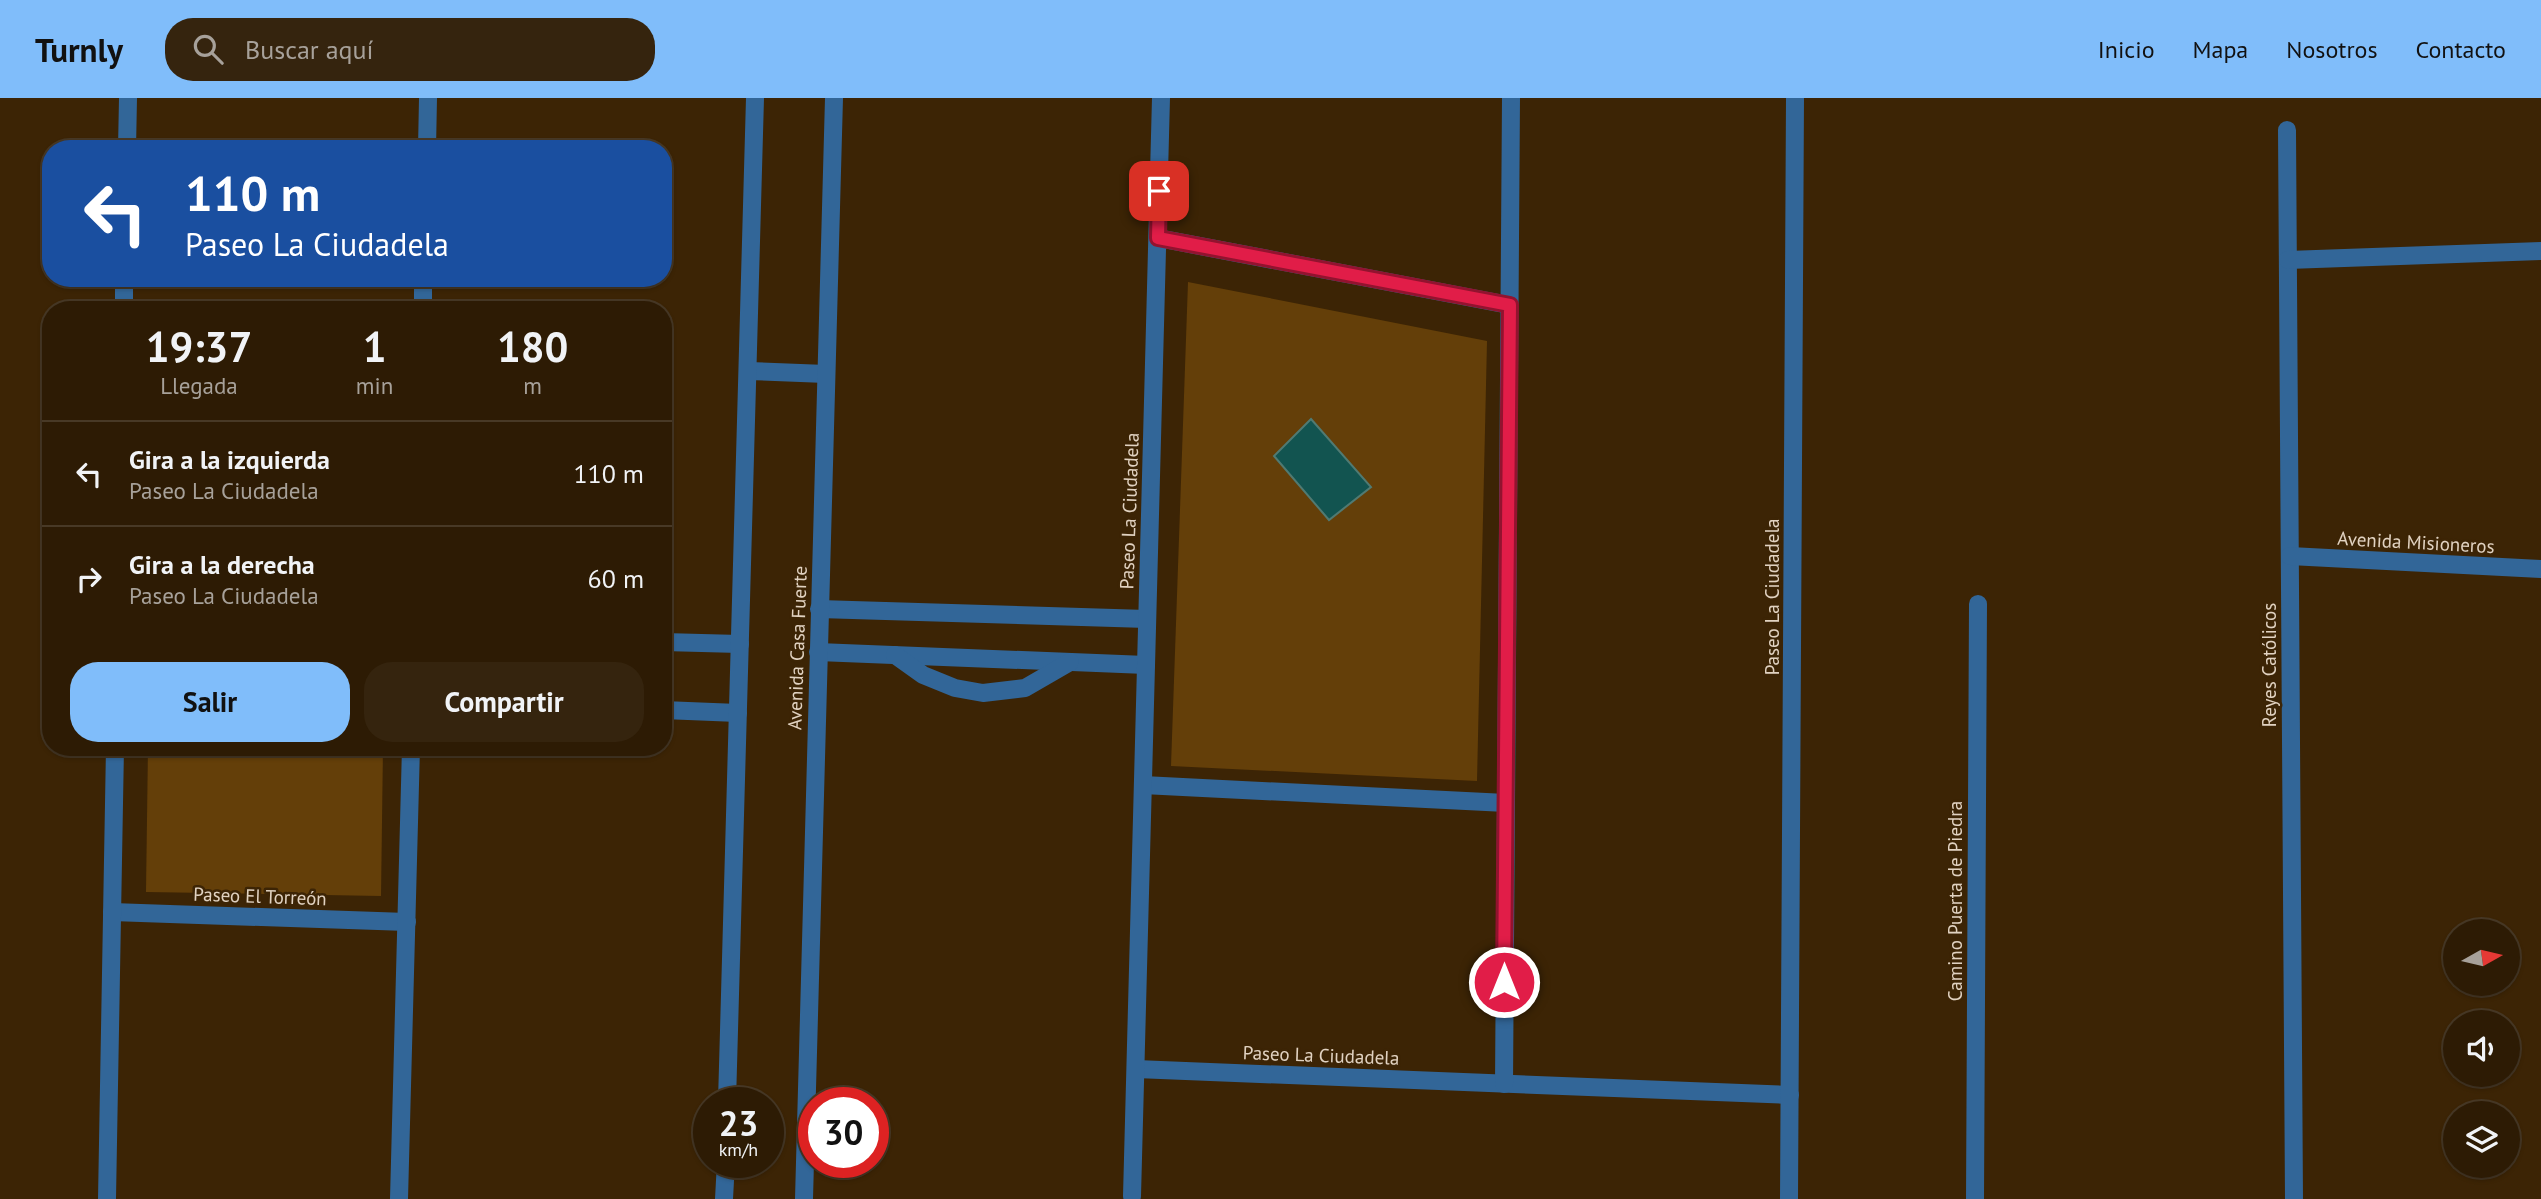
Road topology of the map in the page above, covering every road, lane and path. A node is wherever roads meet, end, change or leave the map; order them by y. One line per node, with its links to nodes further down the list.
1 (128, 98): 9 (street)
2 (428, 98): 10 (street)
3 (755, 98): 15 (street)
4 (834, 98): 16 (street, Avenida Casa Fuerte)
5 (1161, 98): 11 (street, Paseo La Ciudadela)
6 (1511, 98): 14 (street)
7 (1795, 98): 39 (street, Paseo La Ciudadela)
8 (2287, 130): 13 (street, Reyes Católicos)
9 (127, 140)
10 (427, 140)
11 (1158, 238): 14 (street); 21 (street, Paseo La Ciudadela)
12 (2541, 251): 13 (street)
13 (2288, 260): 17 (street, Reyes Católicos)
14 (1510, 305): 33 (street)
15 (748, 371): 16 (street); 23 (street)
16 (826, 374): 20 (street, Avenida Casa Fuerte)
17 (2290, 556): 18 (street, Avenida Misioneros); 48 (street, Reyes Católicos)
18 (2541, 569)
19 (1978, 604): 47 (street, Camino Puerta de Piedra)
20 (819, 609): 21 (street); 24 (street, Avenida Casa Fuerte)
21 (1147, 619): 27 (street, Paseo La Ciudadela)
22 (672, 642): 23 (street)
23 (740, 644): 29 (street)
24 (818, 652): 25 (street); 45 (street, Avenida Casa Fuerte)
25 (894, 655): 26 (street); 26 (street)
26 (1070, 662): 27 (street)
27 (1146, 665): 32 (street, Paseo La Ciudadela)
28 (672, 710): 29 (street)
29 (738, 713): 38 (street)
30 (115, 756): 34 (street)
31 (411, 756): 35 (street)
32 (1143, 785): 33 (street); 36 (street, Paseo La Ciudadela)
33 (1506, 803): 37 (street)
34 (112, 912): 35 (street, Paseo El Torreón); 42 (street)
35 (407, 922): 43 (street)
36 (1136, 1069): 37 (street, Paseo La Ciudadela); 41 (street, Paseo La Ciudadela)
37 (1504, 1084): 39 (street, Paseo La Ciudadela)
38 (727, 1087)
39 (1790, 1095): 46 (street, Paseo La Ciudadela)
40 (725, 1178): 44 (street)
41 (1132, 1196)
42 (107, 1199)
43 (399, 1199)
44 (724, 1199)
45 (804, 1199)
46 (1789, 1199)
47 (1975, 1199)
48 (2294, 1199)

